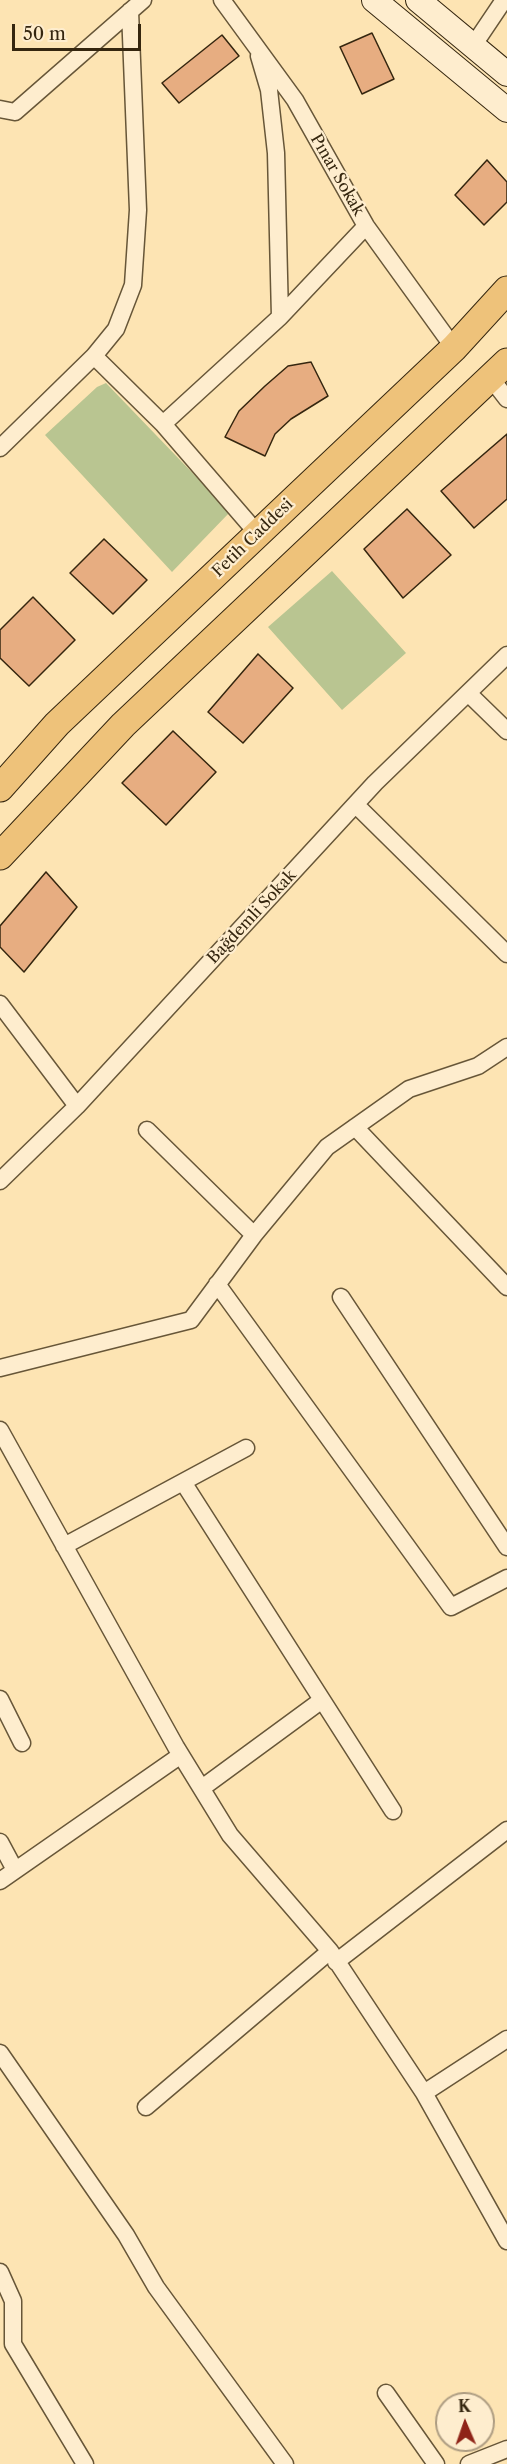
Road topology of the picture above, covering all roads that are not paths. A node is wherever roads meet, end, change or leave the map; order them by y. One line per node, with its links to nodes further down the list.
1 (222, 0): 6 (street, Pınar Sokak)
2 (374, 0): 10 (street)
3 (418, 0): 7 (street)
4 (504, 0): 7 (street)
5 (136, 5): 9 (street); 15 (street)
6 (256, 46): 11 (street, Pınar Sokak); 13 (street)
7 (473, 46): 8 (street)
8 (507, 74)
9 (0, 109)
10 (507, 110)
11 (366, 226): 13 (street); 14 (street, Pınar Sokak)
12 (507, 290): 14 (main road, Fetih Caddesi)
13 (280, 317): 18 (street)
14 (454, 348): 20 (main road, Fetih Caddesi)
15 (94, 356): 18 (street); 19 (street)
16 (498, 370): 17 (street); 26 (main road)
17 (507, 399)
18 (163, 424): 20 (street)
19 (0, 448)
20 (257, 533): 24 (main road, Fetih Caddesi)
21 (507, 655): 22 (street, Bağdemli Sokak)
22 (468, 693): 23 (street); 25 (street, Bağdemli Sokak)
23 (507, 731)
24 (0, 788)
25 (356, 805): 27 (street); 30 (street, Bağdemli Sokak)
26 (0, 856)
27 (507, 954)
28 (0, 1004): 30 (street)
29 (507, 1047): 31 (street)
30 (77, 1106): 33 (street, Bağdemli Sokak)
31 (355, 1127): 34 (street); 36 (street)
32 (147, 1130): 34 (street)
33 (0, 1181)
34 (254, 1235): 35 (street)
35 (217, 1284): 38 (street); 44 (street)
36 (507, 1287)
37 (341, 1298): 43 (street)
38 (0, 1368)
39 (0, 1430): 42 (street)
40 (246, 1448): 41 (street)
41 (183, 1482): 42 (street); 46 (street)
42 (64, 1546): 48 (street)
43 (507, 1546)
44 (507, 1578)
45 (0, 1699): 47 (street)
46 (322, 1700): 49 (street); 50 (street)
47 (22, 1743)
48 (181, 1755): 49 (street); 53 (street)
49 (202, 1788): 55 (street)
50 (393, 1811)
51 (507, 1830): 55 (street)
52 (0, 1842): 53 (street)
53 (15, 1870): 54 (street)
54 (0, 1881)
55 (333, 1956): 58 (street); 59 (street)
56 (507, 2039): 58 (street)
57 (0, 2054): 67 (street)
58 (424, 2093): 61 (street)
59 (146, 2107)
60 (507, 2206): 61 (street)
61 (492, 2214): 62 (street)
62 (507, 2241)
63 (0, 2272): 66 (street)
64 (386, 2393): 68 (street)
65 (507, 2449): 69 (street)
66 (85, 2464)
67 (285, 2464)
68 (436, 2464)
69 (469, 2464)

